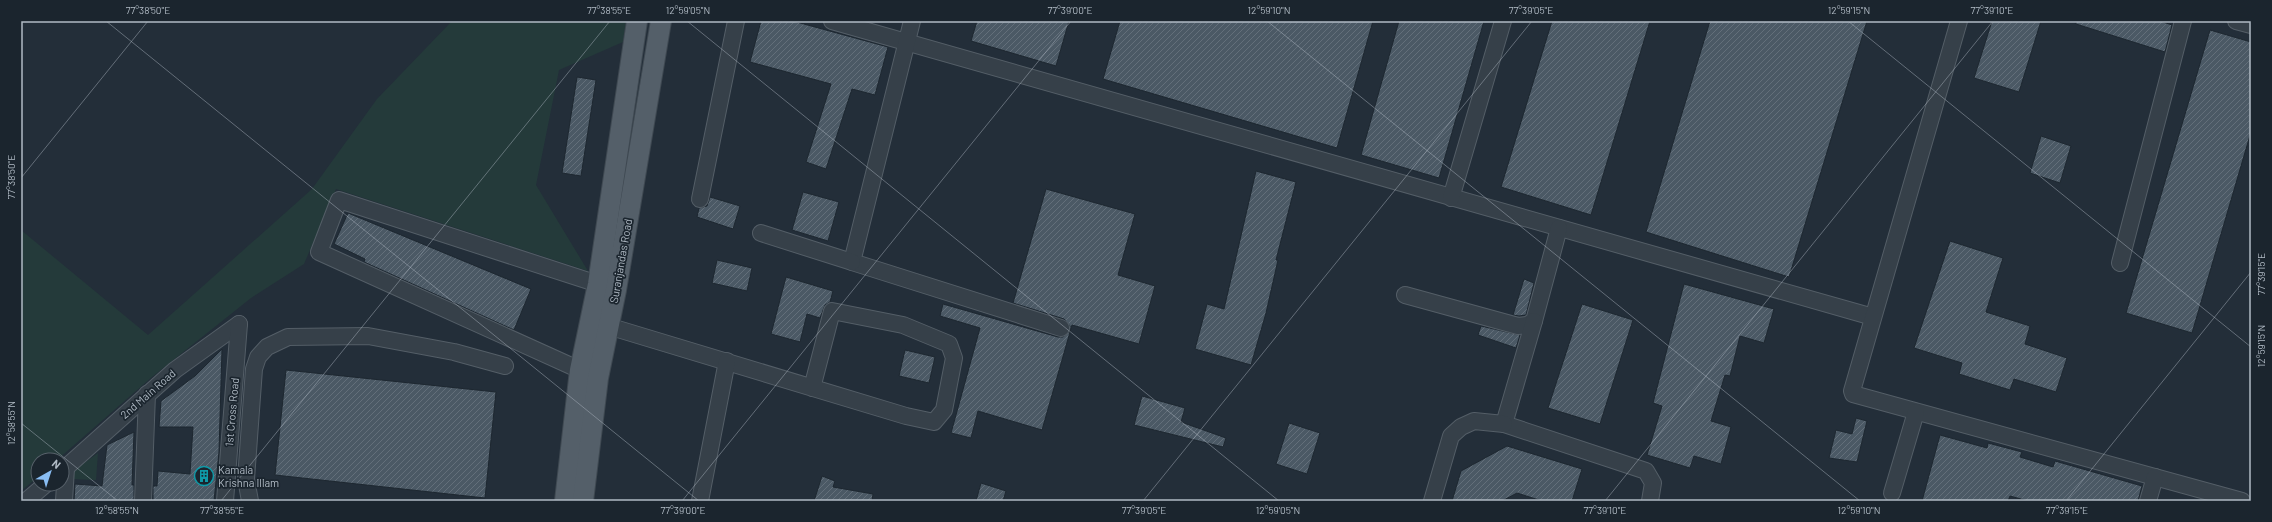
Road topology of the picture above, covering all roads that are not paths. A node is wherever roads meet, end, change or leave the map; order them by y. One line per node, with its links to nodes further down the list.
1 (637, 21): 18 (main road, Suranjandas Road)
2 (661, 21): 22 (main road, Suranjandas Road)
3 (736, 21): 13 (street)
4 (832, 21): 11 (street)
5 (912, 21): 11 (street)
6 (1503, 21): 12 (street)
7 (1959, 21): 20 (street)
8 (2183, 21): 17 (street)
9 (2236, 21): 10 (street)
10 (2251, 25)
11 (906, 42): 12 (street); 16 (street)
12 (1451, 198): 14 (street)
13 (700, 199)
14 (1559, 228): 20 (street); 21 (street)
15 (761, 233): 16 (street)
16 (852, 262): 24 (street)
17 (2120, 263)
18 (598, 284): 22 (main road, Suranjandas Road); 27 (street)
19 (1405, 295): 21 (street)
20 (1873, 317): 30 (street)
21 (1534, 321): 31 (street)
22 (599, 323): 25 (street); 27 (main road, Suranjandas Road); 41 (main road, Suranjandas Road)
23 (239, 324): 29 (street, 2nd Main Road); 38 (street, 1st Cross Road)
24 (1060, 328)
25 (727, 361): 28 (street); 42 (street)
26 (505, 366): 39 (street)
27 (580, 370): 40 (main road, Suranjandas Road)
28 (812, 388): 28 (street)
29 (147, 394): 32 (street, 2nd Main Road); 37 (street)
30 (1916, 412): 33 (street); 35 (street)
31 (1504, 424): 43 (street); 44 (street)
32 (70, 464)
33 (2155, 477): 45 (street); 46 (street)
34 (37, 492): 36 (street)
35 (1892, 493)
36 (26, 501)
37 (143, 501)
38 (225, 501)
39 (250, 501)
40 (565, 501)
41 (583, 501)
42 (700, 501)
43 (1432, 501)
44 (1650, 501)
45 (2148, 501)
46 (2242, 501)

